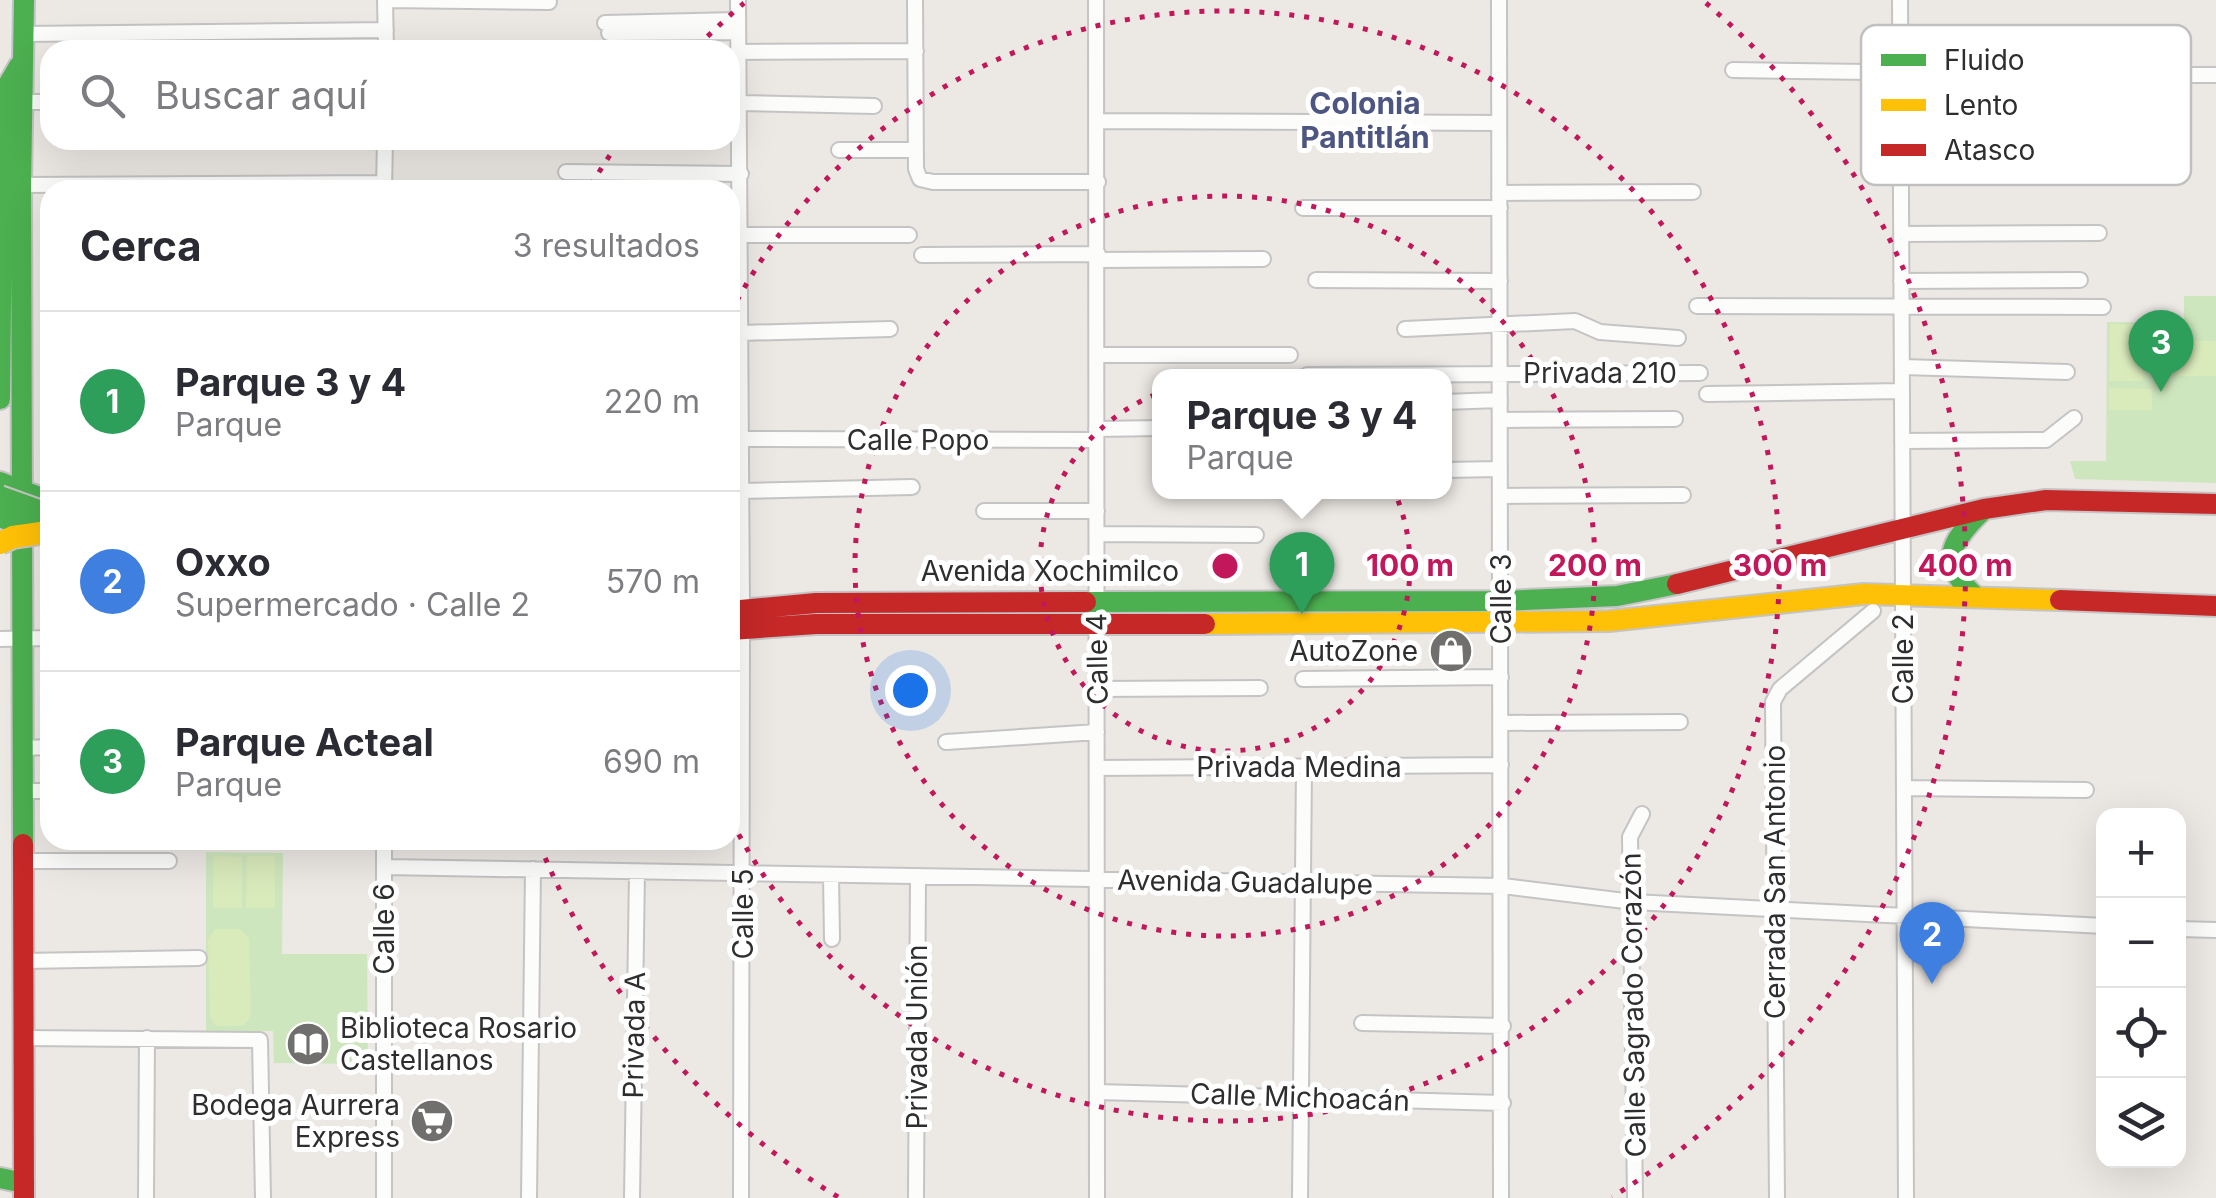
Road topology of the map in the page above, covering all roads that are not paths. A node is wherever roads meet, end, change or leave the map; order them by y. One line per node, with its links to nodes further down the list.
1 (24, 0): 13 (main road)
2 (385, 0): 8 (street); 12 (street)
3 (738, 0): 10 (street, Calle 5)
4 (915, 0): 16 (street)
5 (1096, 0): 26 (street, Calle 4)
6 (1499, 0): 27 (street, Calle 3)
7 (1900, 0): 9 (street, Calle 2)
8 (549, 2)
9 (1900, 25)
10 (738, 26): 11 (street); 15 (street, Calle 5)
11 (607, 28)
12 (386, 30): 13 (street); 14 (street)
13 (24, 34): 24 (main road)
14 (386, 40)
15 (738, 40)
16 (916, 51): 17 (street); 30 (street)
17 (740, 52)
18 (1733, 70): 19 (street)
19 (1861, 72)
20 (2192, 75): 21 (street)
21 (2216, 75)
22 (40, 103): 24 (street)
23 (740, 103): 25 (street); 32 (street, Calle 5)
24 (13, 106): 35 (main road); 69 (main road)
25 (874, 106)
26 (1098, 121): 27 (street); 34 (street, Calle 4)
27 (1499, 123): 39 (street, Calle 3)
28 (385, 150): 33 (street)
29 (839, 150): 30 (street)
30 (916, 150): 34 (street)
31 (566, 172): 32 (street)
32 (741, 174): 43 (street, Calle 5)
33 (384, 180)
34 (1098, 182): 46 (street, Calle 4)
35 (21, 185): 36 (street); 78 (main road)
36 (40, 185)
37 (1902, 185): 42 (street, Calle 2)
38 (1693, 192): 39 (street)
39 (1500, 200): 40 (street); 51 (street, Calle 3)
40 (1303, 208)
41 (2099, 233): 42 (street)
42 (1901, 234): 49 (street, Calle 2)
43 (740, 235): 44 (street); 58 (street, Calle 5)
44 (909, 235)
45 (922, 254): 46 (street)
46 (1098, 257): 47 (street); 60 (street, Calle 4)
47 (1263, 260)
48 (1316, 280): 51 (street)
49 (1901, 280): 50 (street); 54 (street, Calle 2)
50 (2080, 280)
51 (1500, 281): 55 (street, Calle 3)
52 (1697, 306): 54 (street)
53 (2104, 307): 54 (street)
54 (1902, 308): 62 (street, Calle 2)
55 (1499, 324): 57 (street); 59 (street); 65 (street, Calle 3)
56 (890, 329): 58 (street)
57 (1405, 329)
58 (740, 332)
59 (1678, 338)
60 (1097, 354): 61 (street); 76 (street, Calle 4)
61 (1290, 355)
62 (1903, 367): 63 (street); 67 (street, Calle 2)
63 (2067, 372)
64 (1452, 373): 65 (street, Privada 210)
65 (1500, 373): 66 (street, Privada 210); 70 (street, Calle 3)
66 (1700, 373)
67 (1902, 391): 68 (street); 79 (street, Calle 2)
68 (1707, 394)
69 (0, 399)
70 (1500, 400): 71 (street); 74 (street, Calle 3)
71 (1452, 402)
72 (2074, 418): 79 (street)
73 (1674, 419): 74 (street)
74 (1500, 420): 81 (street, Calle 3)
75 (1152, 429): 76 (street, Calle Popo)
76 (1096, 435): 77 (street, Calle Popo); 93 (street, Calle 4)
77 (740, 439)
78 (22, 440): 80 (main road); 87 (main road)
79 (1902, 441): 97 (street, Calle 2)
80 (0, 448)
81 (1500, 469): 82 (street); 88 (street, Calle 3)
82 (1452, 470)
83 (0, 482): 87 (main road)
84 (740, 487): 86 (street, Calle 5)
85 (912, 487): 86 (street)
86 (741, 491): 94 (street, Calle 5)
87 (11, 494): 90 (main road); 96 (main road, bridge)
88 (1500, 496): 89 (street); 106 (street, Calle 3)
89 (1683, 496)
90 (40, 500)
91 (2216, 504): 92 (main road, Avenida Xochimilco)
92 (1984, 508): 97 (main road, Avenida Xochimilco); 102 (main road)
93 (1097, 510): 95 (street); 98 (street, Calle 4)
94 (740, 512)
95 (984, 512)
96 (31, 527): 100 (main road, bridge); 109 (main road)
97 (1903, 528): 101 (street, Calle 2); 106 (main road, Avenida Xochimilco)
98 (1097, 534): 99 (street); 105 (street, Calle 4)
99 (1256, 536)
100 (0, 544)
101 (1903, 593): 102 (main road, Avenida Xochimilco); 106 (main road, Avenida Xochimilco); 124 (street, Calle 2)
102 (1976, 597): 103 (main road, Avenida Xochimilco)
103 (2216, 606)
104 (1873, 611): 142 (street, Cerrada San Antonio)
105 (1096, 612): 106 (main road, Avenida Xochimilco); 107 (main road, Avenida Xochimilco); 113 (street, Calle 4)
106 (1501, 613): 110 (street, Calle 3)
107 (740, 616)
108 (40, 638): 109 (street)
109 (12, 639): 118 (main road)
110 (1501, 677): 111 (street); 115 (street, Calle 3)
111 (1303, 679)
112 (1260, 688): 113 (street)
113 (1098, 689): 116 (street, Calle 4)
114 (1680, 722): 115 (street)
115 (1502, 723): 120 (street, Calle 3)
116 (1097, 732): 117 (street); 122 (street, Calle 4)
117 (946, 742)
118 (24, 748): 119 (street); 126 (main road)
119 (40, 748)
120 (1501, 765): 121 (street, Privada Medina); 140 (street, Calle 3)
121 (1304, 767): 122 (street, Privada Medina); 139 (street)
122 (1097, 768): 138 (street, Calle 4)
123 (740, 778): 135 (street, Calle 5)
124 (1904, 788): 125 (street); 143 (street, Calle 2)
125 (2086, 790)
126 (22, 791): 127 (street); 130 (main road)
127 (40, 791)
128 (1642, 814): 141 (street, Calle Sagrado Corazón)
129 (384, 850): 132 (street, Calle 6)
130 (23, 861): 131 (street); 149 (main road)
131 (169, 861)
132 (385, 867): 133 (street, Avenida Guadalupe); 160 (street, Calle 6)
133 (533, 869): 134 (street, Avenida Guadalupe); 161 (street)
134 (636, 872): 135 (street, Avenida Guadalupe); 162 (street, Privada A)
135 (743, 874): 136 (street, Avenida Guadalupe); 163 (street, Calle 5)
136 (831, 876): 137 (street, Avenida Guadalupe); 147 (street)
137 (918, 876): 138 (street, Avenida Guadalupe); 164 (street, Privada Unión)
138 (1097, 880): 139 (street, Avenida Guadalupe); 154 (street, Calle 4)
139 (1304, 884): 140 (street, Avenida Guadalupe); 155 (street)
140 (1503, 886): 141 (street, Avenida Guadalupe); 151 (street, Calle 3)
141 (1633, 902): 142 (street, Avenida Guadalupe); 168 (street, Calle Sagrado Corazón)
142 (1775, 911): 143 (street, Avenida Guadalupe); 169 (street, Cerrada San Antonio)
143 (1903, 918): 144 (street, Avenida Guadalupe); 170 (street, Calle 2)
144 (2096, 926)
145 (2186, 929): 146 (street)
146 (2216, 930)
147 (832, 940)
148 (198, 958): 149 (street)
149 (23, 961): 152 (main road)
150 (1362, 1023): 151 (street)
151 (1502, 1026): 156 (street, Calle 3)
152 (23, 1038): 153 (street); 157 (main road)
153 (147, 1038): 158 (street); 159 (street)
154 (1097, 1092): 155 (street, Calle Michoacán); 165 (street, Calle 4)
155 (1301, 1096): 156 (street, Calle Michoacán); 166 (street)
156 (1503, 1103): 167 (street, Calle 3)
157 (16, 1186)
158 (146, 1198)
159 (263, 1198)
160 (384, 1198)
161 (529, 1198)
162 (632, 1198)
163 (741, 1198)
164 (916, 1198)
165 (1096, 1198)
166 (1300, 1198)
167 (1501, 1198)
168 (1635, 1198)
169 (1777, 1198)
170 (1906, 1198)

